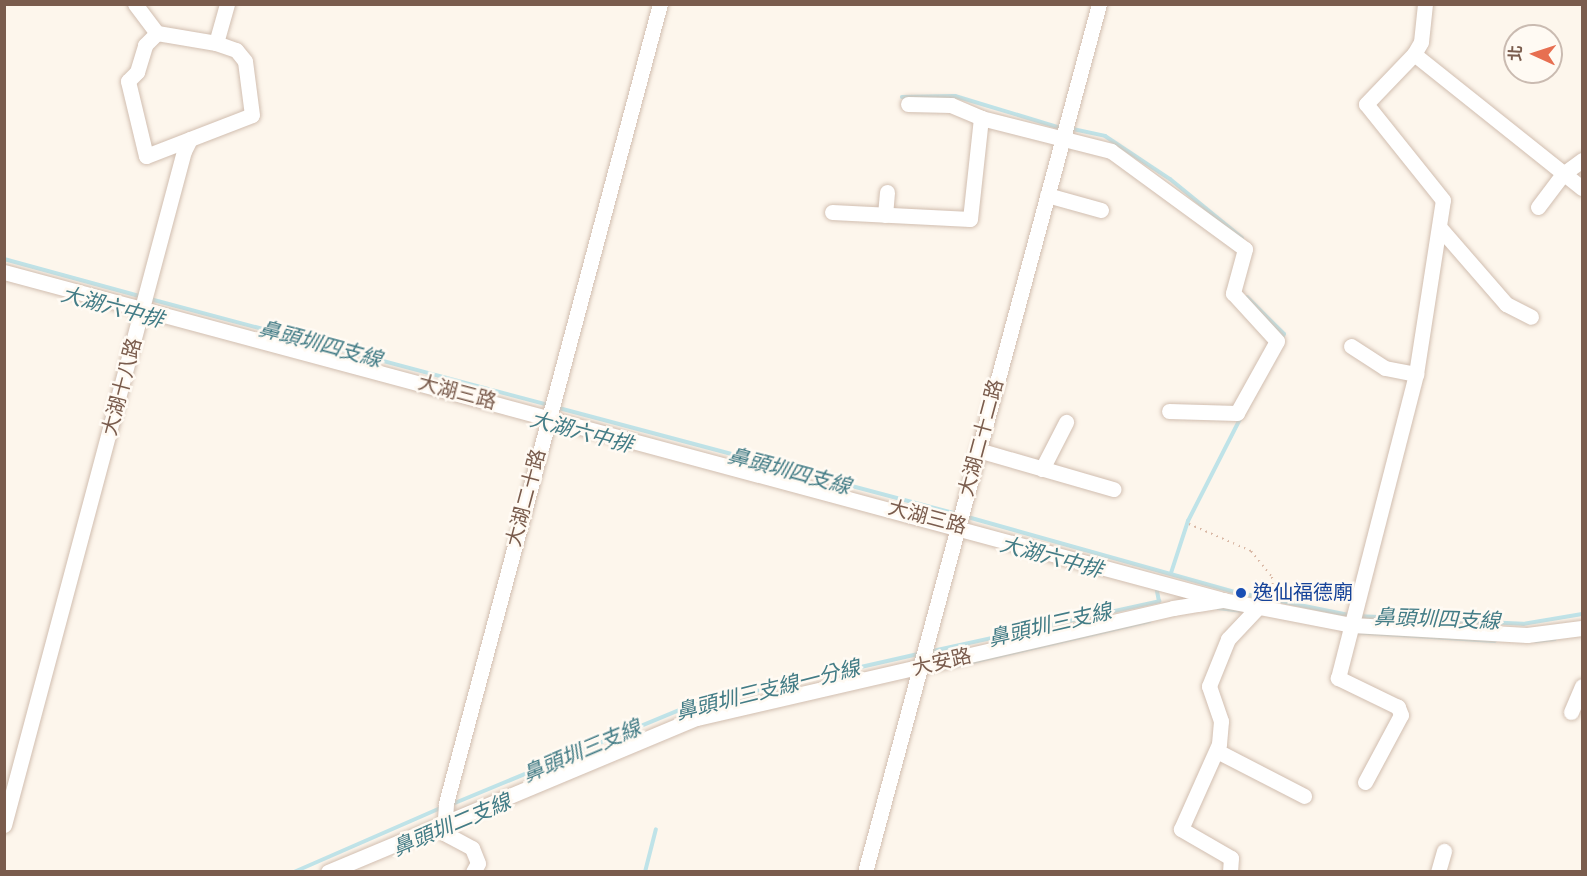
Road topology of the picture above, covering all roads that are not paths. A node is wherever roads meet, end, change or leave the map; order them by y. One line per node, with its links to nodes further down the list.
1 (135, 4): 6 (street)
2 (227, 4): 7 (street)
3 (660, 4): 29 (street, 大湖二十路)
4 (1099, 4): 11 (street, 大湖二十二路)
5 (1425, 4): 8 (street)
6 (156, 33): 7 (street); 12 (street)
7 (216, 43): 12 (street)
8 (1414, 54): 14 (street); 22 (street)
9 (908, 104): 10 (street)
10 (981, 118): 11 (street); 21 (street)
11 (1063, 136): 17 (street, 大湖二十二路); 28 (street)
12 (190, 139): 24 (street, 大湖十八路)
13 (1582, 160): 14 (street)
14 (1563, 174): 15 (street); 18 (street)
15 (1582, 188)
16 (887, 192): 21 (street)
17 (1047, 195): 19 (street); 31 (street, 大湖二十二路)
18 (1538, 207)
19 (1101, 210)
20 (832, 212): 21 (street)
21 (885, 215)
22 (1440, 228): 25 (street); 27 (street)
23 (4, 272): 24 (street, 大湖三路)
24 (143, 308): 29 (street, 大湖三路); 46 (street, 大湖十八路)
25 (1531, 317)
26 (1351, 346): 27 (street)
27 (1416, 374): 37 (street)
28 (1169, 411)
29 (548, 418): 34 (street, 大湖三路); 45 (street, 大湖二十路)
30 (1066, 422): 32 (street)
31 (978, 450): 32 (street); 34 (street, 大湖二十二路)
32 (1042, 469): 33 (street)
33 (1113, 489)
34 (959, 527): 35 (street, 大湖三路); 39 (street, 大湖二十二路)
35 (1223, 600): 36 (street, 大安路); 39 (street, 大安路)
36 (1268, 606): 37 (street, 大安路); 42 (street)
37 (1353, 625): 38 (street, 大安路); 43 (street)
38 (1582, 627)
39 (920, 668): 45 (street, 大安路); 50 (street, 大湖二十二路)
40 (1582, 686): 41 (street)
41 (1571, 712)
42 (1216, 751): 44 (street); 51 (street)
43 (1365, 782)
44 (1304, 796)
45 (443, 823): 48 (street, 大安路); 49 (street)
46 (4, 825)
47 (1444, 851): 52 (street)
48 (328, 872)
49 (473, 872)
50 (866, 872)
51 (1230, 872)
52 (1438, 872)

